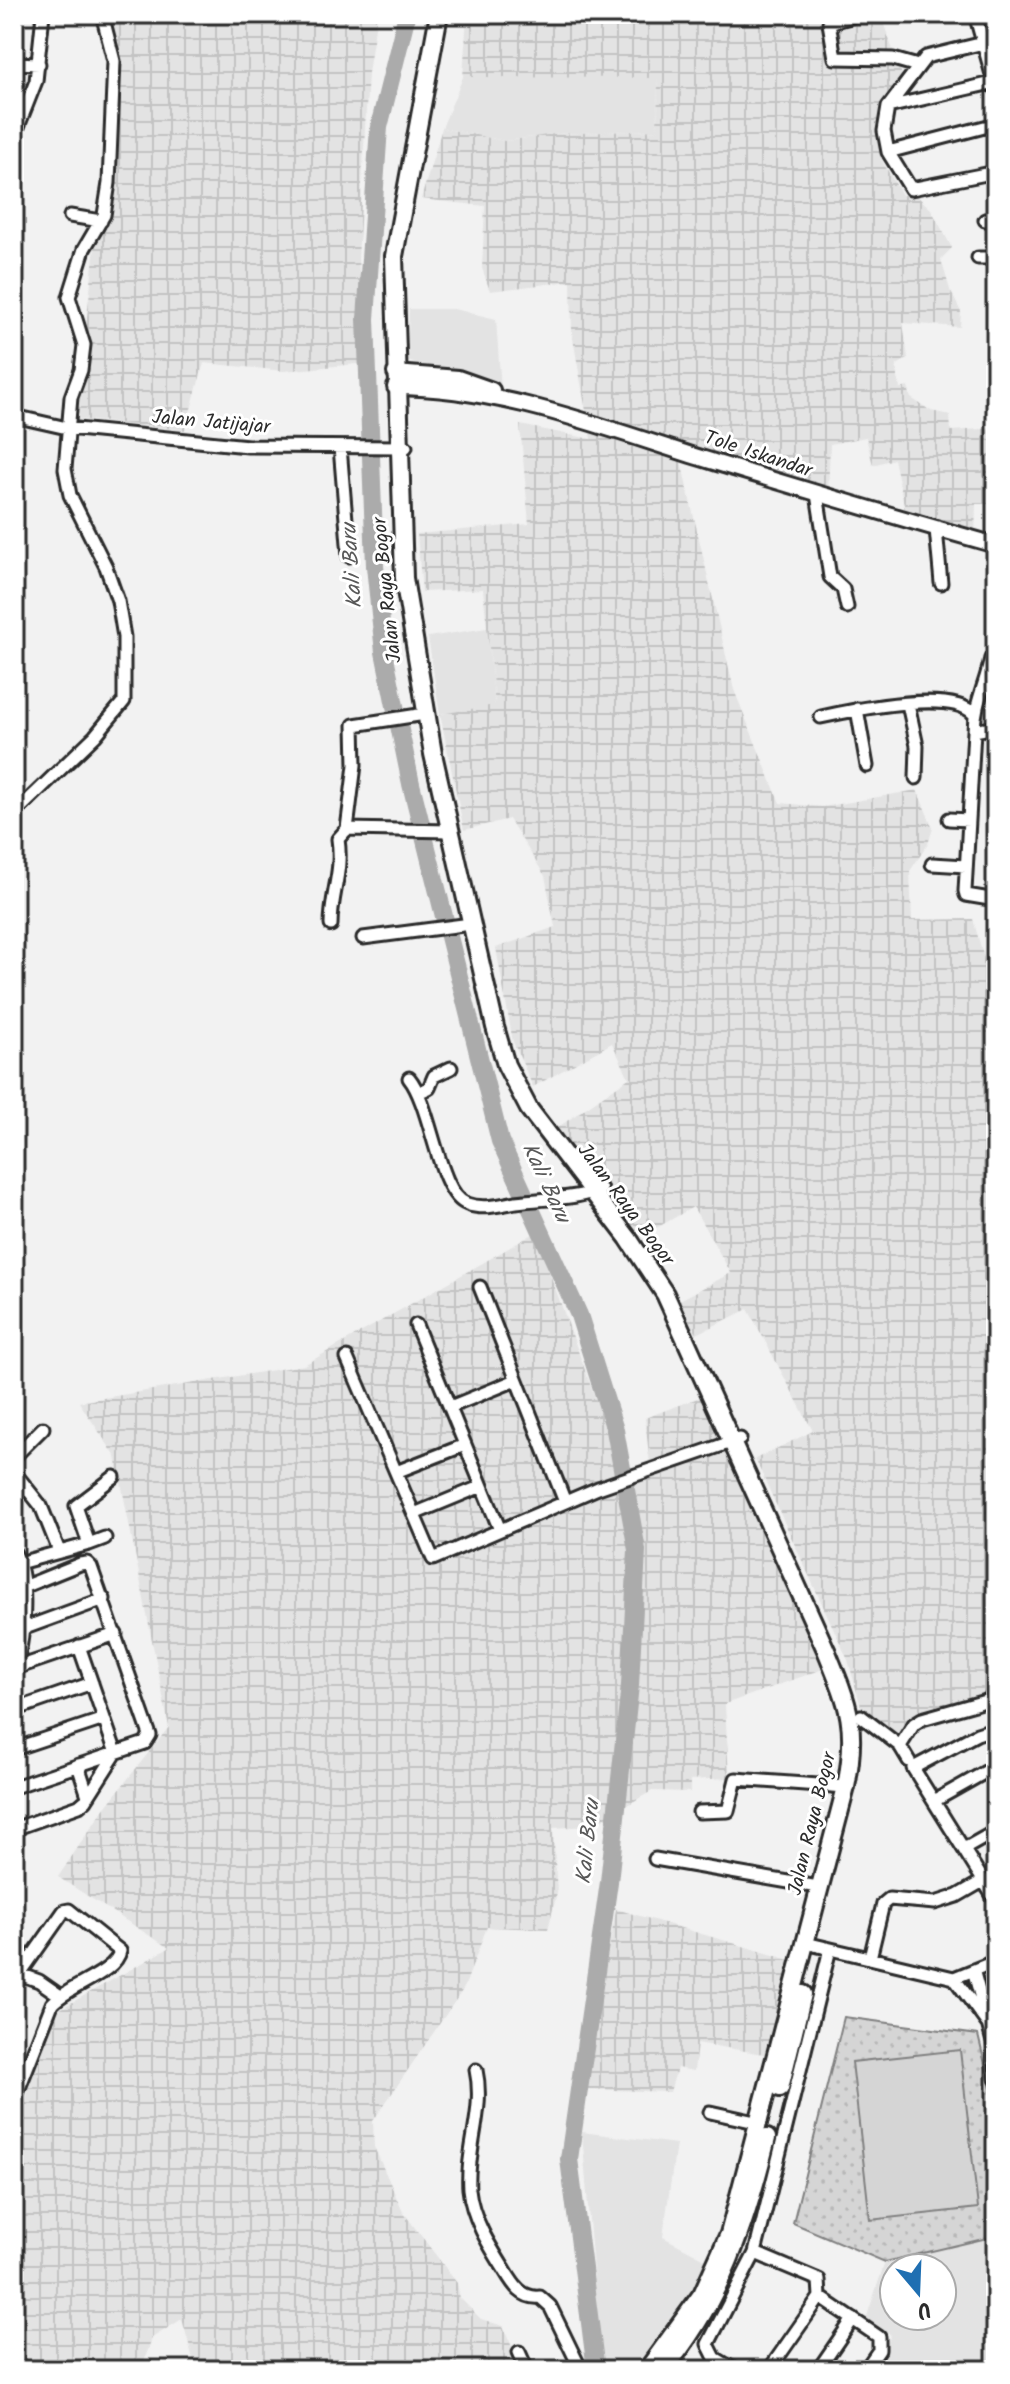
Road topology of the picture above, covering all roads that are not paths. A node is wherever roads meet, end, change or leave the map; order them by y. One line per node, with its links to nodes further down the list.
1 (43, 14): 9 (street)
2 (102, 14): 18 (street)
3 (439, 14): 21 (highway, Jalan Raya Bogor)
4 (449, 14): 21 (highway, Jalan Raya Bogor)
5 (860, 14): 10 (street)
6 (975, 14): 7 (street)
7 (990, 42): 10 (street); 11 (street)
8 (14, 63): 9 (street)
9 (39, 64): 14 (street)
10 (918, 66): 12 (street)
11 (996, 85): 12 (street)
12 (888, 107): 15 (street)
13 (996, 124): 15 (street)
14 (15, 132)
15 (888, 152): 16 (street)
16 (996, 172)
17 (70, 216): 18 (street)
18 (101, 221): 23 (street)
19 (978, 258): 20 (street)
20 (996, 258)
21 (400, 380): 24 (highway, Jalan Raya Bogor); 26 (main road, Tole Iskandar)
22 (14, 416): 23 (street, Jalan Jatijajar)
23 (67, 428): 25 (street, Jalan Jatijajar); 42 (street)
24 (396, 446): 25 (street, Jalan Jatijajar); 36 (highway, Jalan Raya Bogor); 56 (highway, Jalan Raya Bogor)
25 (340, 447): 29 (street)
26 (817, 494): 27 (main road, Tole Iskandar); 31 (street)
27 (936, 529): 28 (main road, Tole Iskandar); 30 (street)
28 (996, 545)
29 (349, 556)
30 (941, 583)
31 (847, 607)
32 (991, 658): 35 (street)
33 (908, 704): 34 (street); 35 (street); 41 (street)
34 (857, 709): 37 (street); 40 (street)
35 (974, 714): 39 (street)
36 (419, 715): 45 (street); 46 (highway, Jalan Raya Bogor)
37 (821, 717)
38 (996, 727): 39 (street)
39 (974, 731): 44 (street)
40 (867, 766)
41 (916, 778)
42 (14, 814)
43 (949, 819): 44 (street)
44 (969, 820): 48 (street)
45 (347, 829): 46 (street); 50 (street)
46 (444, 831): 51 (highway, Jalan Raya Bogor)
47 (932, 864): 48 (street)
48 (966, 866): 49 (street)
49 (996, 900)
50 (331, 925)
51 (464, 925): 52 (street); 56 (highway, Jalan Raya Bogor)
52 (363, 938)
53 (451, 1068): 55 (street)
54 (409, 1078): 55 (street)
55 (420, 1092): 56 (street)
56 (597, 1191): 63 (highway, Jalan Raya Bogor)
57 (480, 1287): 60 (street)
58 (416, 1325): 61 (street)
59 (347, 1358): 67 (street)
60 (516, 1380): 61 (street); 70 (street)
61 (450, 1407): 64 (street)
62 (43, 1428): 65 (street)
63 (736, 1440): 70 (street); 87 (highway, Jalan Raya Bogor); 97 (highway, Jalan Raya Bogor)
64 (465, 1445): 67 (street); 69 (street)
65 (14, 1457)
66 (14, 1472): 75 (street)
67 (396, 1472): 71 (street)
68 (114, 1477): 74 (street)
69 (482, 1486): 71 (street); 72 (street)
70 (565, 1502): 72 (street)
71 (414, 1514): 72 (street)
72 (500, 1530)
73 (105, 1538): 74 (street)
74 (89, 1544): 75 (street)
75 (59, 1551): 76 (street)
76 (17, 1557): 77 (street)
77 (23, 1587): 78 (street); 79 (street)
78 (104, 1599): 80 (street); 81 (street)
79 (20, 1603): 80 (street)
80 (20, 1625): 83 (street)
81 (116, 1634): 82 (street); 92 (street)
82 (79, 1646): 83 (street); 84 (street)
83 (15, 1669)
84 (92, 1683): 86 (street); 88 (street)
85 (996, 1698): 90 (street)
86 (14, 1710)
87 (861, 1716): 90 (street); 108 (highway, Jalan Raya Bogor)
88 (104, 1719): 91 (street); 92 (street)
89 (996, 1728): 93 (street)
90 (900, 1746): 93 (street)
91 (14, 1749)
92 (116, 1753): 94 (street); 98 (street)
93 (911, 1764): 99 (street)
94 (78, 1765): 96 (street); 98 (street)
95 (996, 1766): 99 (street)
96 (14, 1787)
97 (846, 1787): 100 (street); 106 (highway, Jalan Raya Bogor)
98 (88, 1796): 101 (street)
99 (934, 1801): 103 (street)
100 (699, 1812)
101 (14, 1829)
102 (996, 1831): 103 (street)
103 (964, 1849): 105 (street)
104 (655, 1859): 106 (street)
105 (983, 1881): 107 (street); 109 (street)
106 (818, 1887): 108 (highway, Jalan Raya Bogor)
107 (996, 1900)
108 (816, 1946): 109 (street); 120 (highway, Jalan Raya Bogor); 121 (street); 128 (highway, Jalan Raya Bogor)
109 (870, 1958): 113 (street)
110 (996, 1961): 111 (street)
111 (974, 1973): 113 (street); 115 (street)
112 (16, 1978): 114 (street); 114 (street)
113 (954, 1978): 115 (street)
114 (59, 1995): 118 (street)
115 (987, 2023): 117 (street)
116 (476, 2070): 126 (street)
117 (996, 2079)
118 (14, 2101)
119 (710, 2112): 120 (street)
120 (760, 2123): 127 (highway, Jalan Raya Bogor)
121 (755, 2253): 122 (street); 129 (street)
122 (820, 2297): 123 (street); 130 (street)
123 (853, 2319): 131 (street); 132 (street)
124 (519, 2352): 125 (street)
125 (527, 2370)
126 (581, 2370)
127 (647, 2370)
128 (663, 2370)
129 (735, 2370)
130 (769, 2370)
131 (818, 2370)
132 (865, 2370)

